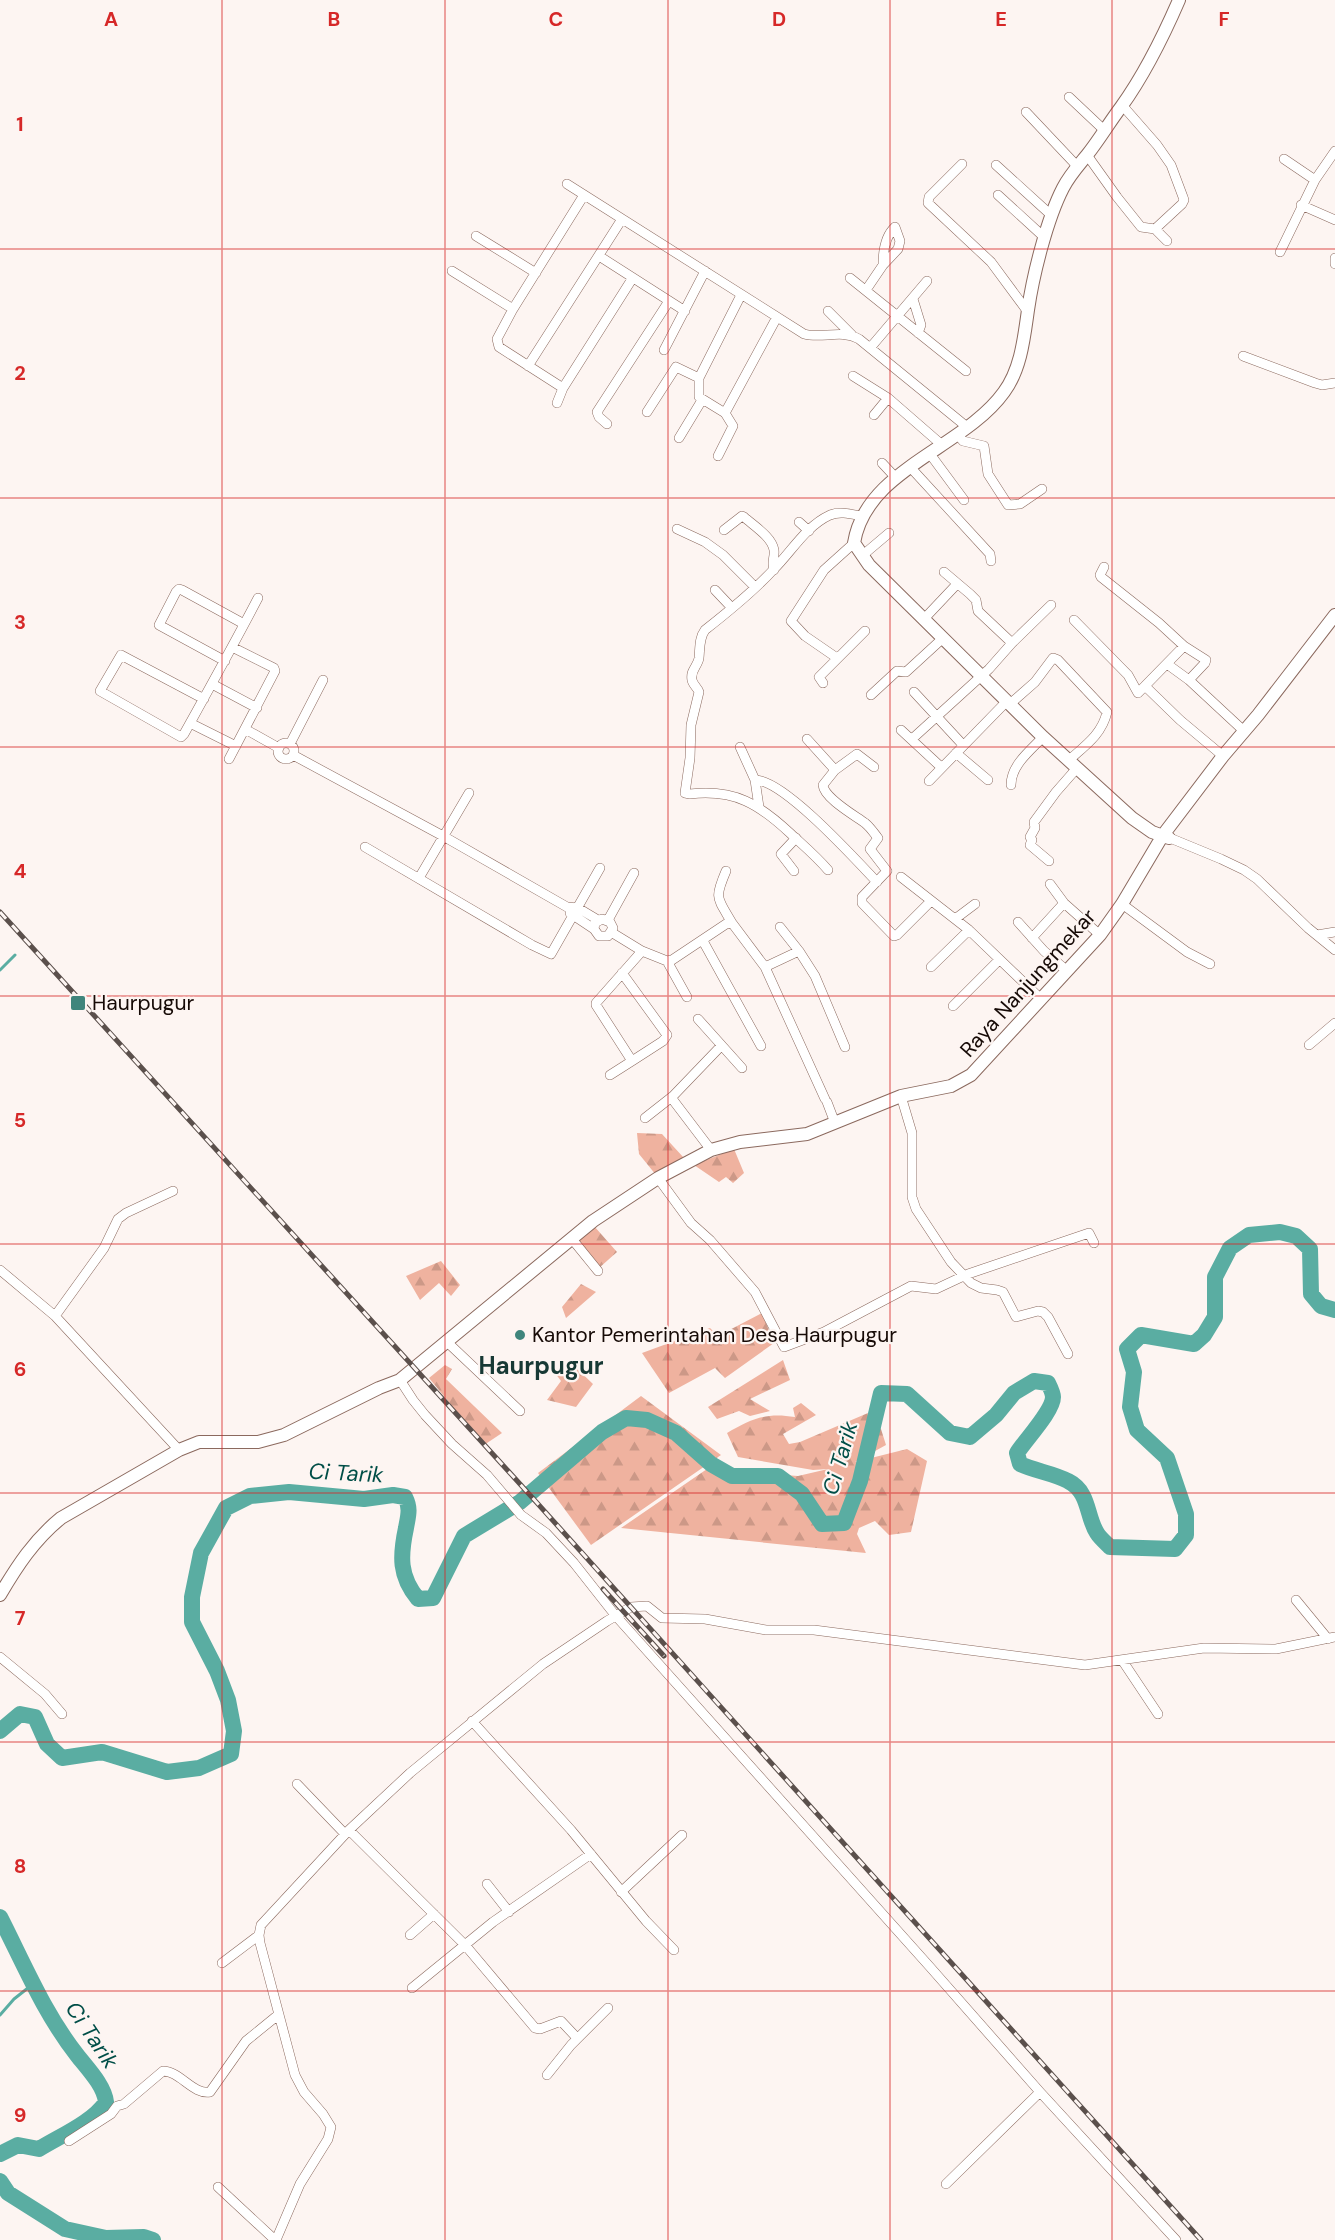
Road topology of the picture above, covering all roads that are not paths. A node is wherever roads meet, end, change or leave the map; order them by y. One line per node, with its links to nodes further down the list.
1 (1179, 0): 3 (main road)
2 (1069, 97): 5 (street)
3 (1122, 105): 5 (main road); 20 (street)
4 (1026, 112): 11 (street)
5 (1104, 130): 7 (main road)
6 (1335, 151): 12 (street)
7 (1087, 155): 11 (main road); 20 (street)
8 (1284, 159): 12 (street)
9 (962, 164): 42 (street)
10 (996, 165): 17 (street)
11 (1077, 166): 17 (main road)
12 (1315, 180): 16 (street)
13 (567, 184): 14 (street)
14 (584, 195): 18 (street); 31 (street)
15 (998, 195): 22 (street)
16 (1301, 205): 19 (street); 24 (street)
17 (1051, 215): 22 (main road)
18 (622, 219): 25 (street); 30 (street)
19 (1335, 220)
20 (1155, 229): 23 (street)
21 (476, 236): 31 (street)
22 (1045, 238): 42 (main road)
23 (1167, 241)
24 (1280, 252)
25 (598, 255): 33 (street); 50 (street)
26 (1335, 258): 27 (street)
27 (1335, 264)
28 (883, 265): 35 (street)
29 (452, 271): 39 (street)
30 (705, 271): 36 (street); 40 (street)
31 (536, 273): 39 (street)
32 (850, 278): 35 (street)
33 (632, 279): 38 (street); 55 (street)
34 (927, 281): 37 (street)
35 (866, 290): 43 (street)
36 (741, 295): 44 (street); 53 (street)
37 (913, 299): 43 (street); 45 (street)
38 (669, 301): 40 (street); 62 (street)
39 (513, 309): 50 (street)
40 (685, 311): 48 (street)
41 (828, 311): 46 (street)
42 (1028, 312): 63 (main road)
43 (897, 316): 45 (street); 47 (street)
44 (777, 317): 46 (street); 60 (street)
45 (918, 333): 51 (street)
46 (852, 335): 47 (street)
47 (870, 348): 63 (street)
48 (664, 350)
49 (1243, 356): 54 (street)
50 (528, 366): 55 (street)
51 (966, 371)
52 (853, 376): 56 (street)
53 (699, 378): 57 (street); 59 (street)
54 (1335, 383)
55 (563, 388): 58 (street)
56 (888, 398): 61 (street); 65 (street)
57 (702, 400): 60 (street); 64 (street)
58 (556, 403)
59 (647, 412)
60 (725, 413): 67 (street)
61 (874, 415)
62 (608, 424)
63 (963, 431): 65 (main road); 71 (street)
64 (679, 438)
65 (942, 446): 66 (main road)
66 (930, 454): 69 (main road); 72 (street)
67 (718, 456)
68 (882, 463): 70 (street)
69 (911, 468): 70 (main road); 81 (street)
70 (896, 478): 73 (main road)
71 (1042, 489)
72 (964, 500)
73 (861, 516): 77 (street); 79 (main road)
74 (799, 522): 77 (street)
75 (677, 529): 86 (street)
76 (724, 530): 83 (street)
77 (809, 531): 83 (street)
78 (889, 533): 80 (street)
79 (854, 543): 80 (main road); 100 (street)
80 (863, 555): 92 (main road)
81 (991, 561)
82 (1104, 567): 98 (street)
83 (774, 570): 86 (street)
84 (944, 572): 85 (street)
85 (957, 584): 92 (street); 97 (street)
86 (755, 587): 90 (street)
87 (715, 590): 90 (street)
88 (258, 598): 94 (street)
89 (1052, 605): 97 (street)
90 (732, 608): 140 (street)
91 (1335, 615): 118 (main road, Raya Nanjungmekar)
92 (923, 620): 96 (main road)
93 (1074, 620): 108 (street)
94 (244, 624): 99 (street); 101 (street)
95 (865, 631): 100 (street)
96 (942, 639): 103 (main road); 110 (street)
97 (1012, 643): 103 (street)
98 (1184, 645): 102 (street); 105 (street)
99 (232, 647): 101 (street); 113 (street)
100 (837, 658): 106 (street)
101 (225, 661): 107 (street)
102 (1167, 664): 105 (street); 108 (street)
103 (981, 676): 112 (main road); 114 (street)
104 (323, 680): 122 (street)
105 (1189, 680): 118 (street)
106 (823, 683)
107 (212, 684): 111 (street); 113 (street)
108 (1146, 687): 129 (street)
109 (914, 693): 114 (street)
110 (871, 695)
111 (204, 699): 115 (street); 115 (street)
112 (1009, 702): 119 (main road); 123 (street); 131 (street)
113 (257, 708): 116 (street)
114 (936, 718): 121 (street); 123 (street)
115 (190, 723): 124 (street)
116 (245, 729): 124 (street); 126 (street)
117 (901, 730): 121 (street)
118 (1245, 732): 129 (main road, Raya Nanjungmekar)
119 (1043, 737): 131 (main road); 138 (street)
120 (807, 739): 134 (street)
121 (912, 739): 133 (street)
122 (290, 744): 126 (street); 128 (street)
123 (963, 745): 127 (street)
124 (236, 746): 130 (street)
125 (740, 747): 135 (street)
126 (279, 748): 128 (street)
127 (956, 753): 133 (street); 136 (street)
128 (293, 755): 141 (street)
129 (1223, 756): 142 (main road, Raya Nanjungmekar)
130 (229, 759)
131 (1073, 764): 142 (main road); 146 (street)
132 (874, 767): 134 (street)
133 (941, 767): 137 (street)
134 (835, 770): 145 (street)
135 (755, 780): 140 (street); 151 (street)
136 (988, 780)
137 (929, 781)
138 (1011, 785)
139 (469, 793): 141 (street)
140 (759, 807): 143 (street)
141 (443, 836): 154 (street); 161 (street)
142 (1166, 837): 160 (main road, Raya Nanjungmekar); 171 (street)
143 (796, 838): 148 (street); 150 (street)
144 (365, 847): 154 (street)
145 (879, 860): 151 (street); 155 (street)
146 (1049, 861)
147 (600, 868): 161 (street)
148 (828, 870)
149 (726, 871): 163 (street)
150 (794, 871)
151 (867, 871): 155 (street)
152 (634, 873): 165 (street)
153 (901, 877): 157 (street)
154 (419, 878): 161 (street)
155 (878, 882): 157 (street)
156 (1050, 885): 158 (street)
157 (931, 901): 162 (street)
158 (1064, 903): 170 (street); 172 (street)
159 (975, 904): 162 (street)
160 (1122, 904): 170 (main road, Raya Nanjungmekar); 179 (street)
161 (575, 913): 165 (street)
162 (955, 919): 167 (street)
163 (732, 922): 173 (street); 180 (street)
164 (1018, 922): 172 (street)
165 (600, 923): 168 (street); 168 (street)
166 (780, 927): 176 (street)
167 (969, 930): 177 (street); 181 (street)
168 (611, 932): 175 (street)
169 (1335, 932): 171 (street)
170 (1100, 935): 182 (main road, Raya Nanjungmekar)
171 (1317, 935): 174 (street)
172 (1032, 938): 182 (street)
173 (703, 941): 178 (street); 191 (street)
174 (1335, 950)
175 (642, 951): 178 (street); 183 (street)
176 (799, 951): 180 (street); 192 (street)
177 (999, 960): 185 (street); 186 (street)
178 (666, 961): 184 (street)
179 (1210, 964)
180 (765, 967): 199 (street)
181 (931, 967)
182 (1066, 970): 185 (main road, Raya Nanjungmekar)
183 (622, 973): 193 (street); 193 (street)
184 (687, 997)
185 (1041, 999): 197 (main road, Raya Nanjungmekar)
186 (953, 1006)
187 (698, 1019): 190 (street)
188 (1335, 1023): 189 (street)
189 (1309, 1044)
190 (721, 1046): 194 (street); 196 (street)
191 (761, 1046)
192 (845, 1047)
193 (632, 1061): 195 (street)
194 (742, 1068)
195 (610, 1075)
196 (673, 1096): 198 (street); 200 (street)
197 (901, 1096): 199 (main road); 207 (street)
198 (645, 1118)
199 (836, 1123): 200 (main road)
200 (711, 1150): 201 (main road)
201 (658, 1178): 203 (main road); 207 (street)
202 (173, 1191): 208 (street)
203 (572, 1239): 206 (street); 209 (main road)
204 (1094, 1243): 207 (street)
205 (0, 1270): 208 (street)
206 (598, 1271)
207 (963, 1275): 210 (street)
208 (55, 1316): 213 (street)
209 (446, 1341): 211 (main road); 212 (street)
210 (1068, 1354)
211 (400, 1380): 213 (main road); 216 (street)
212 (520, 1411)
213 (180, 1450): 214 (main road)
214 (0, 1595)
215 (1296, 1600): 217 (street)
216 (615, 1615): 219 (street); 222 (street); 241 (street)
217 (1331, 1638): 219 (street)
218 (0, 1657): 220 (street)
219 (1122, 1660): 221 (street)
220 (62, 1714)
221 (1158, 1714)
222 (472, 1721): 224 (street); 226 (street)
223 (297, 1784): 224 (street)
224 (347, 1832): 230 (street); 231 (street)
225 (682, 1836): 228 (street)
226 (591, 1854): 228 (street); 229 (street)
227 (487, 1884): 229 (street)
228 (621, 1892): 234 (street)
229 (508, 1911): 233 (street)
230 (434, 1914): 232 (street); 233 (street)
231 (259, 1935): 235 (street); 238 (street)
232 (410, 1935)
233 (465, 1945): 236 (street); 239 (street)
234 (674, 1950)
235 (222, 1964)
236 (412, 1988)
237 (608, 2008): 239 (street)
238 (278, 2015): 242 (street); 245 (street)
239 (577, 2038): 240 (street)
240 (547, 2075)
241 (1040, 2092): 243 (street); 246 (street)
242 (69, 2141)
243 (946, 2184)
244 (218, 2187): 245 (street)
245 (275, 2240)
246 (1176, 2240)

